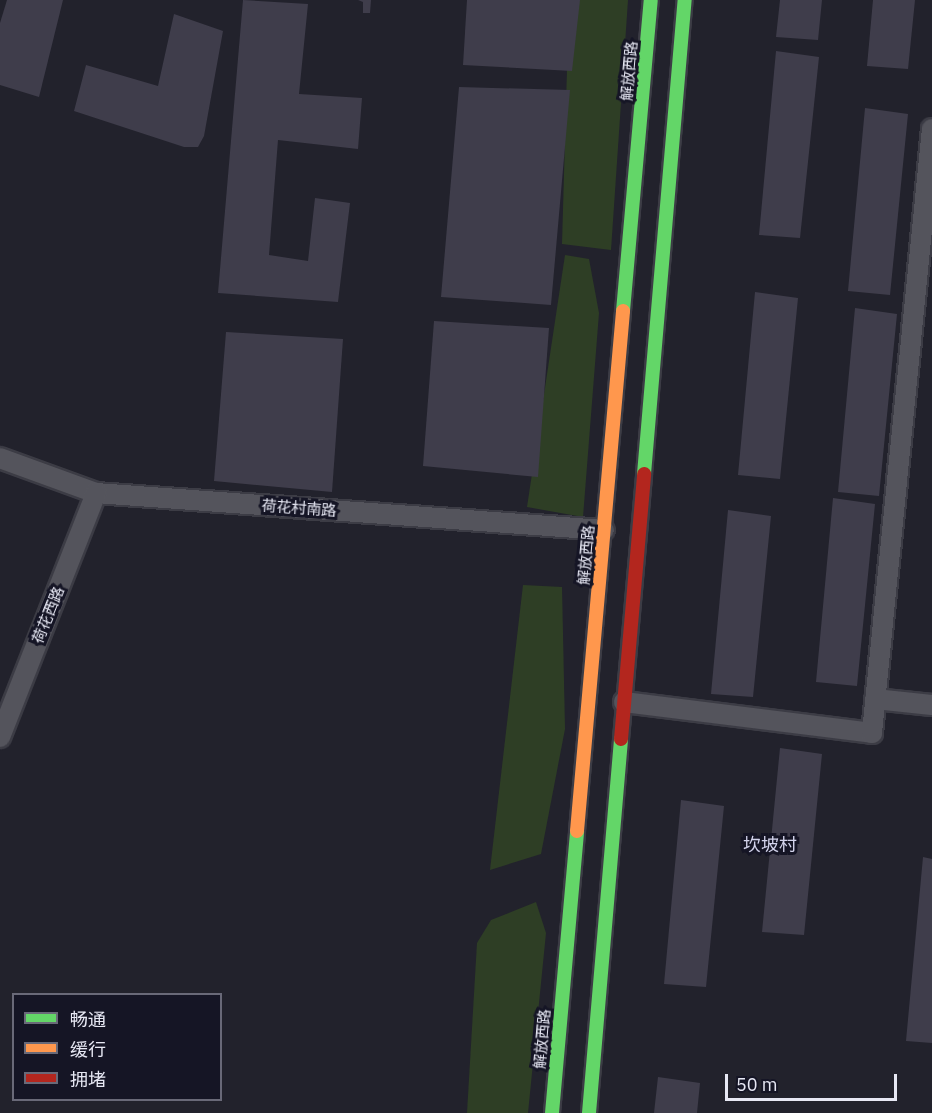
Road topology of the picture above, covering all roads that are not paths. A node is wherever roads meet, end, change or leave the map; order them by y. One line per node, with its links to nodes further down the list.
1 (651, 0): 6 (main road, 解放西路)
2 (685, 0): 8 (main road)
3 (932, 129): 7 (street)
4 (0, 458): 5 (street, 荷花村南路)
5 (96, 493): 6 (street, 荷花村南路); 10 (street, 荷花西路)
6 (604, 530): 11 (main road, 解放西路)
7 (875, 699): 8 (street); 9 (street)
8 (624, 702): 12 (main road)
9 (932, 705)
10 (0, 737)
11 (552, 1113)
12 (589, 1113)

